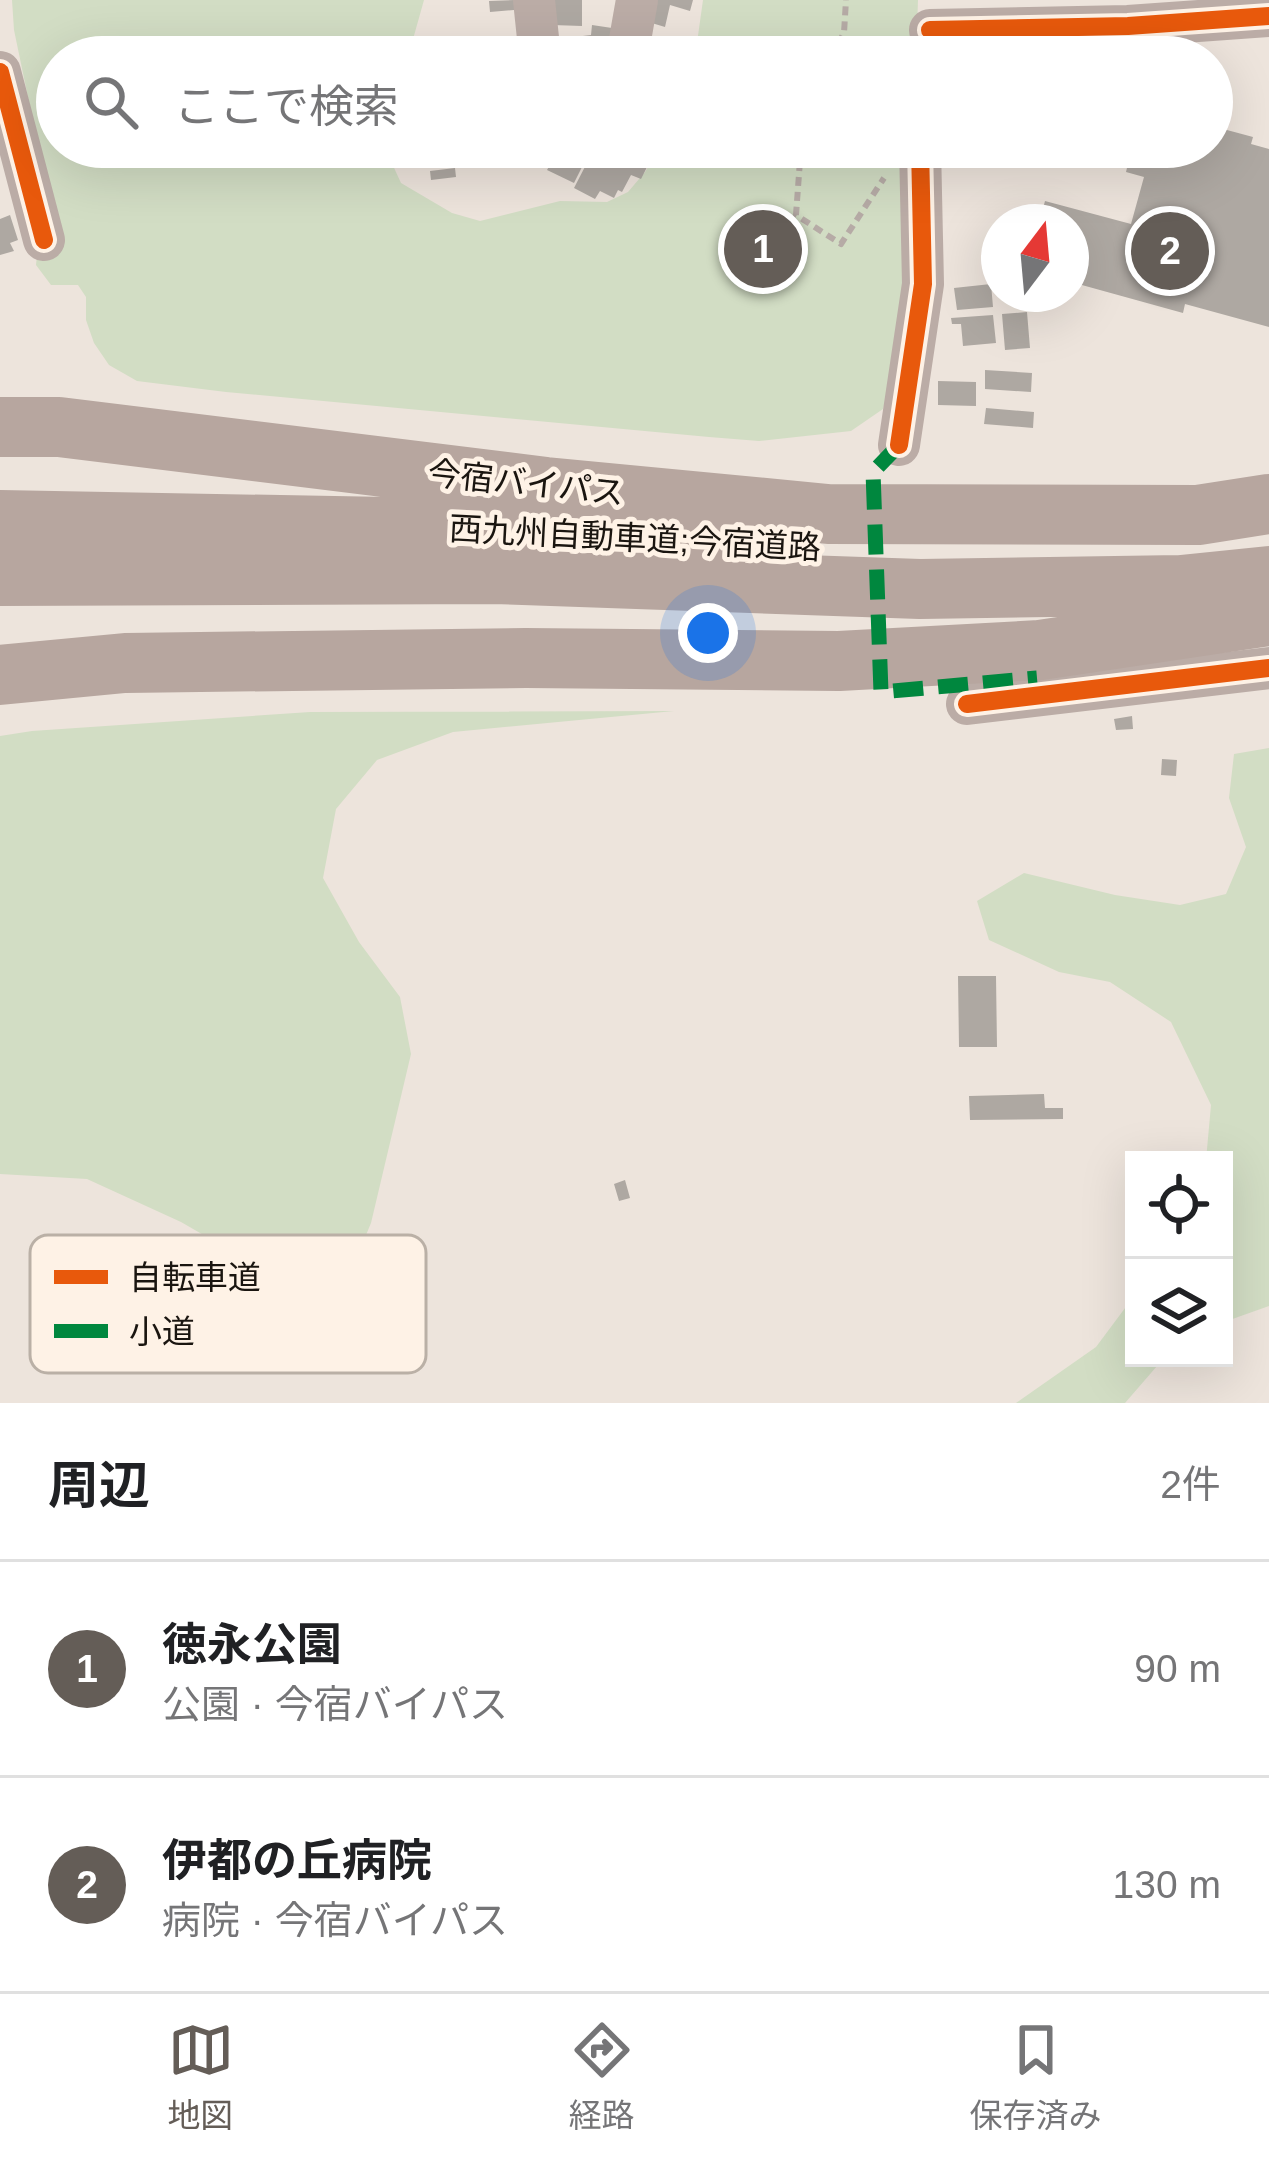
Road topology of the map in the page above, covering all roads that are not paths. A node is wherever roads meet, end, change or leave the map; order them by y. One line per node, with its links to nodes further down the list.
1 (534, 0): 6 (street)
2 (638, 0): 7 (street)
3 (1127, 13): 4 (street); 5 (street)
4 (1269, 16)
5 (929, 29)
6 (538, 36)
7 (631, 36)
8 (0, 72): 10 (street)
9 (906, 168): 12 (street)
10 (44, 241)
11 (0, 427): 14 (highway, 今宿バイパス)
12 (899, 445)
13 (0, 455): 14 (highway)
14 (546, 487): 15 (highway, 今宿バイパス)
15 (1269, 504)
16 (0, 520): 17 (highway, 西九州自動車道;今宿道路)
17 (1269, 538)
18 (0, 576): 19 (highway, 西九州自動車道;今宿道路)
19 (1269, 576)
20 (1269, 616): 22 (highway)
21 (0, 632): 22 (highway)
22 (526, 658): 24 (highway)
23 (1269, 668): 25 (street)
24 (0, 675)
25 (967, 704)

